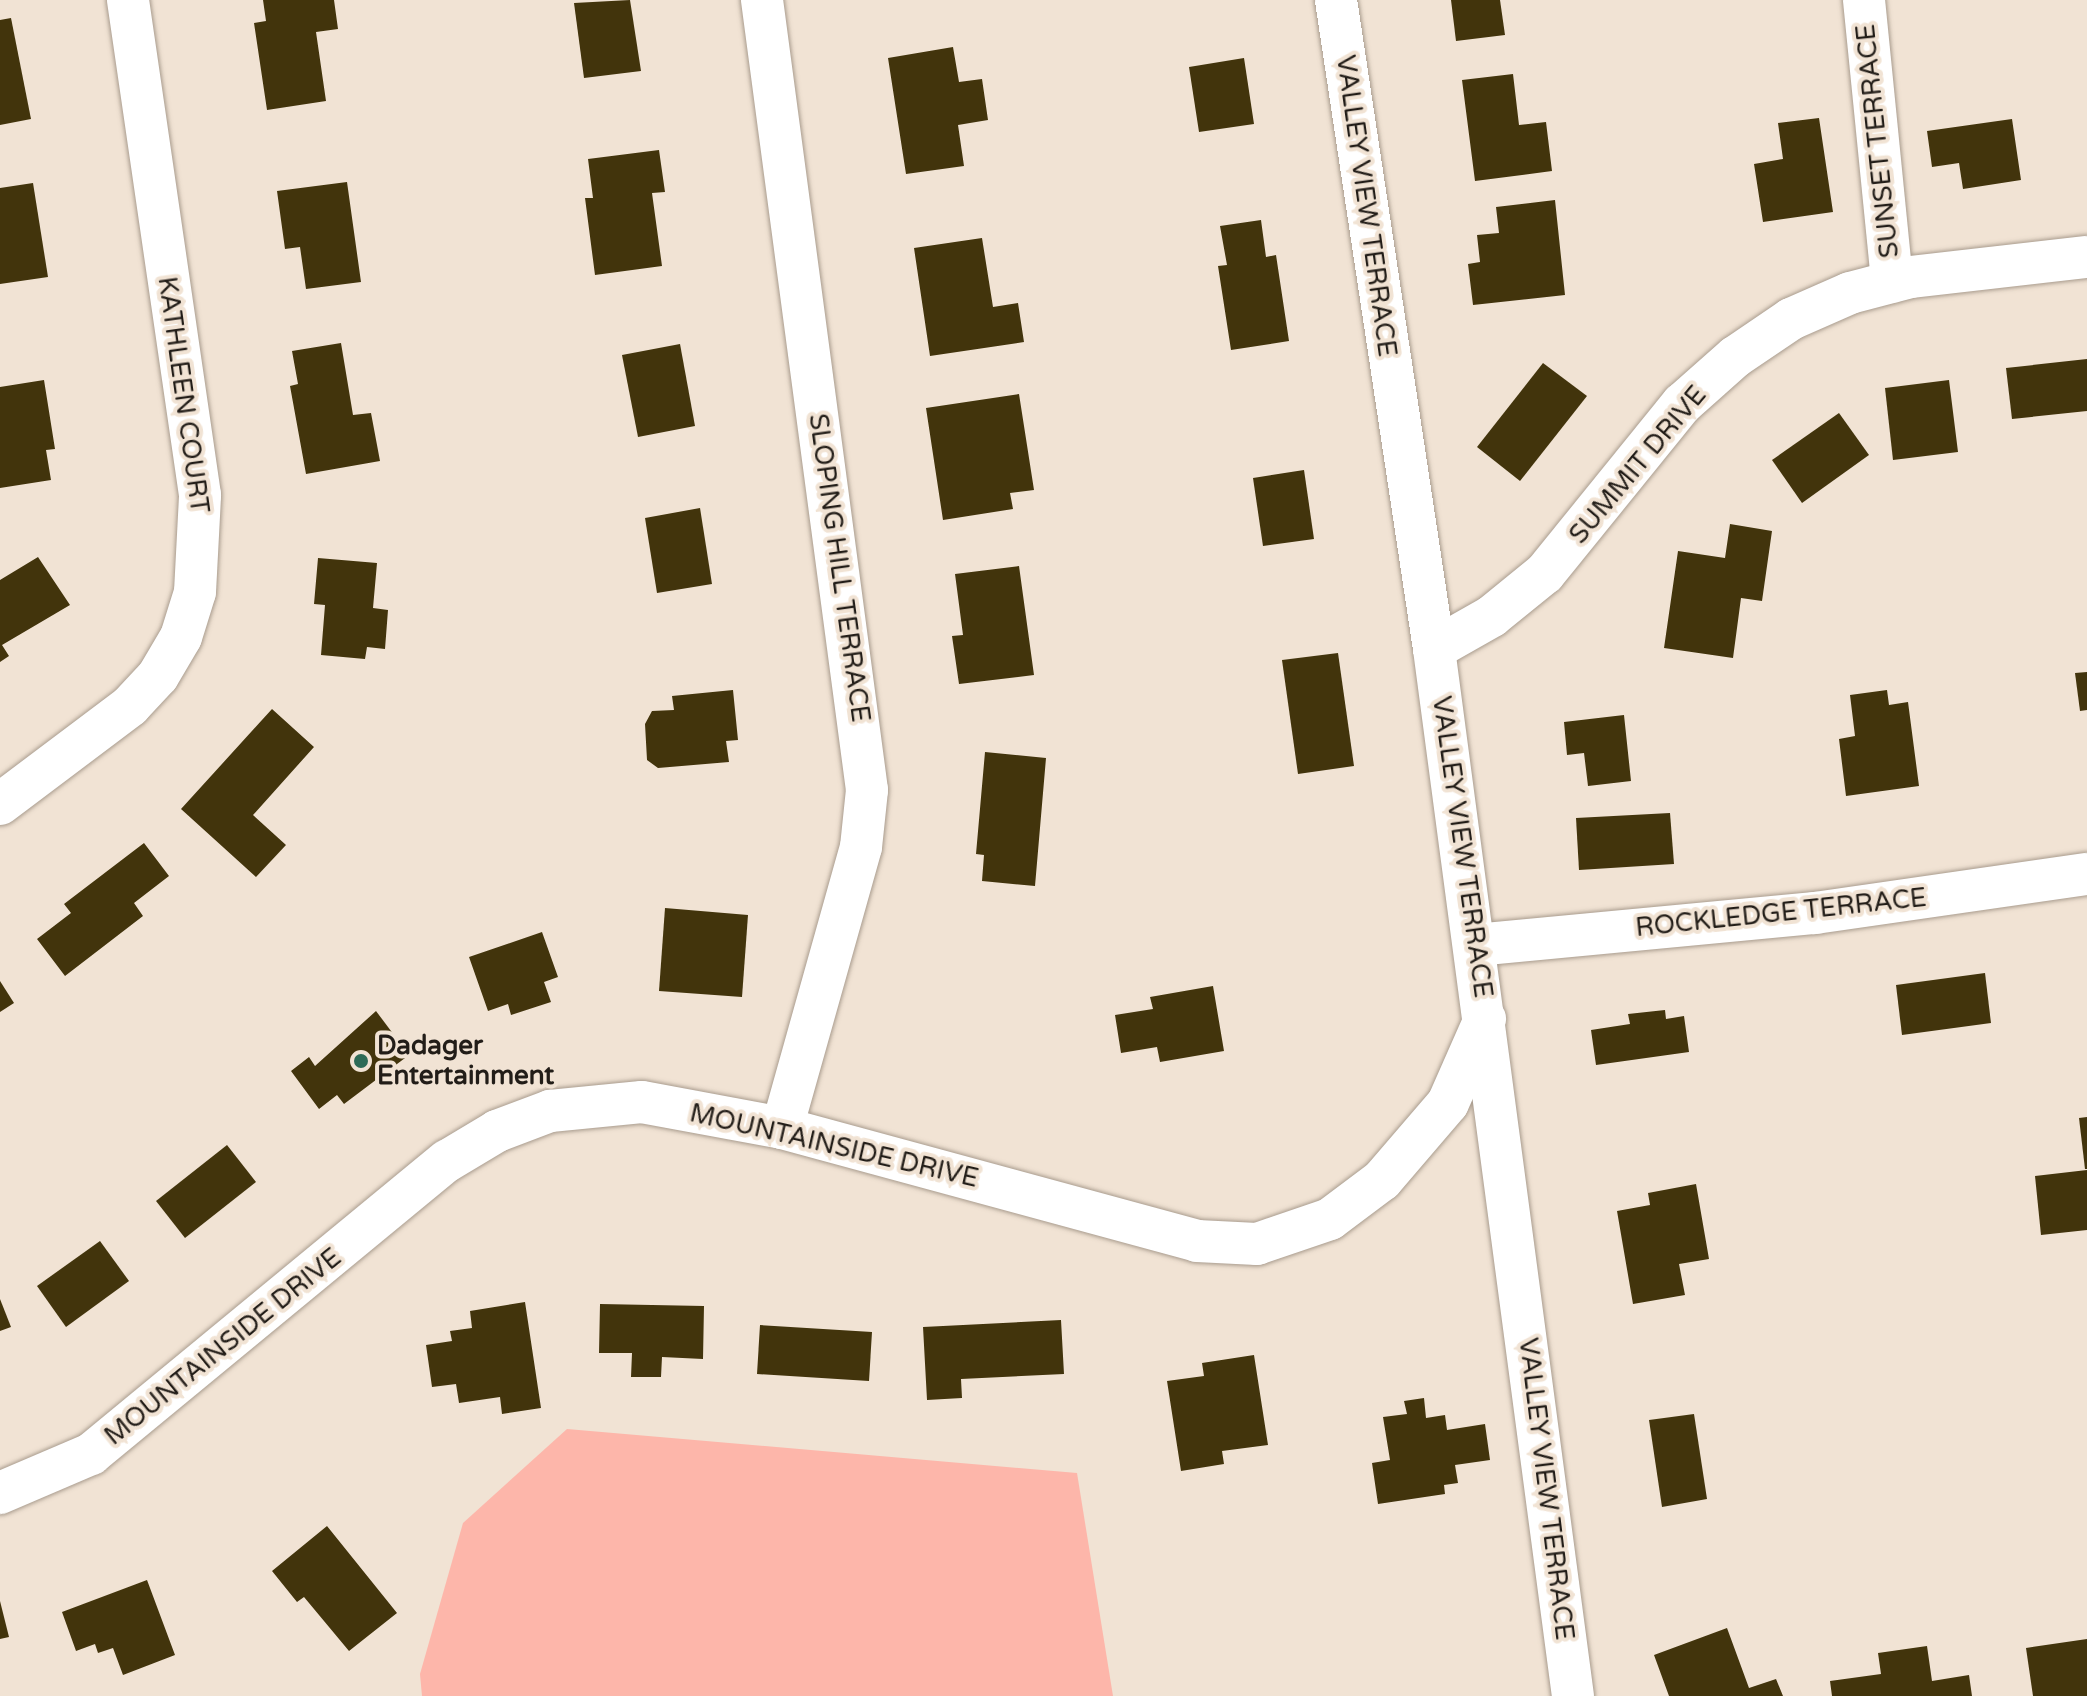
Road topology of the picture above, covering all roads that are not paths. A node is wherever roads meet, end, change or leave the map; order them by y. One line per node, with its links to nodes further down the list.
1 (128, 0): 8 (street, KATHLEEN COURT)
2 (762, 0): 12 (street, SLOPING HILL TERRACE)
3 (1336, 0): 7 (street, VALLEY VIEW TERRACE)
4 (1864, 0): 6 (street, SUNSET TERRACE)
5 (2087, 257): 6 (street, SUMMIT DRIVE)
6 (1892, 282): 7 (street, SUMMIT DRIVE)
7 (1434, 649): 10 (street, VALLEY VIEW TERRACE)
8 (0, 804)
9 (2087, 874): 10 (street, ROCKLEDGE TERRACE)
10 (1475, 945): 11 (street, VALLEY VIEW TERRACE)
11 (1485, 1019): 12 (street, MOUNTAINSIDE DRIVE); 14 (street, VALLEY VIEW TERRACE)
12 (782, 1128): 13 (street, MOUNTAINSIDE DRIVE)
13 (0, 1493)
14 (1573, 1696)

